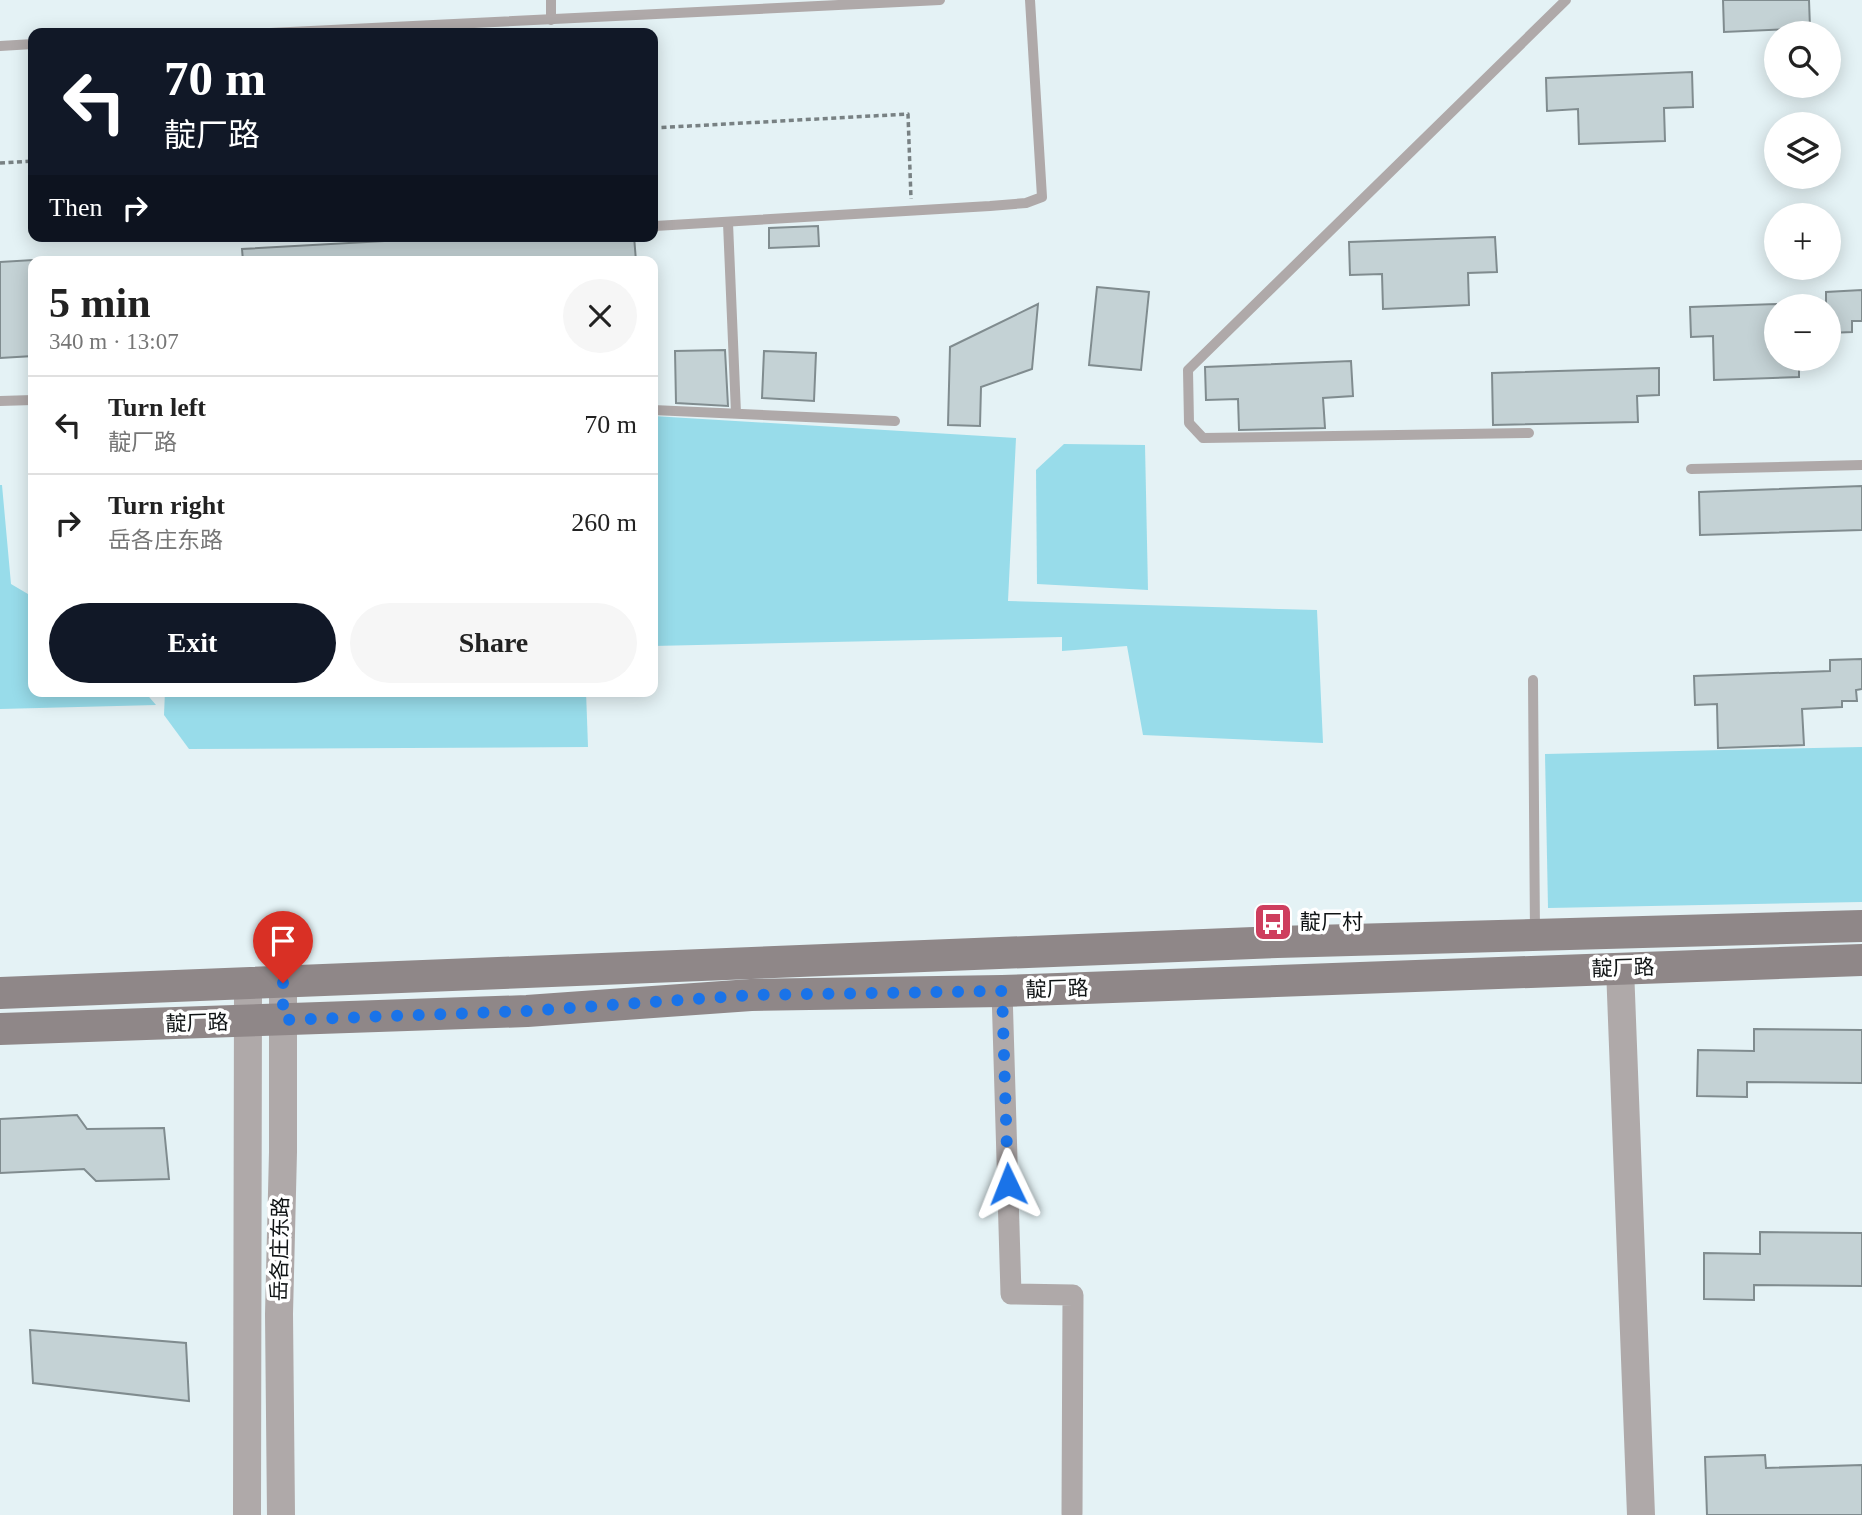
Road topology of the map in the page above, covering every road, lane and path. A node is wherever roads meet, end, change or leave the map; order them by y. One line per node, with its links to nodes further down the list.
1 (551, 0): 6 (lane)
2 (940, 0): 5 (lane)
3 (1030, 0): 13 (lane)
4 (1566, 0): 21 (lane)
5 (741, 6): 6 (lane)
6 (551, 20): 7 (lane)
7 (378, 28)
8 (28, 44): 9 (lane)
9 (0, 46)
10 (658, 128): 13 (path)
11 (28, 161): 12 (path)
12 (0, 163)
13 (912, 211): 14 (lane)
14 (728, 223): 15 (lane); 19 (lane)
15 (658, 226)
16 (28, 400): 17 (lane)
17 (0, 401)
18 (658, 410): 19 (lane)
19 (736, 413): 20 (lane)
20 (895, 422)
21 (1529, 433)
22 (1862, 465): 23 (lane)
23 (1691, 469)
24 (1533, 680): 26 (lane)
25 (1862, 926): 26 (main road)
26 (1535, 936): 29 (main road)
27 (1862, 960): 28 (main road, 靛厂路)
28 (1620, 968): 31 (main road, 靛厂路); 39 (street)
29 (283, 983): 30 (main road); 33 (street, 岳各庄东路)
30 (248, 985): 32 (main road); 34 (street, 岳各庄东路)
31 (1002, 991): 33 (main road, 靛厂路); 36 (street)
32 (0, 993)
33 (283, 1020): 34 (main road, 靛厂路); 38 (street, 岳各庄东路)
34 (248, 1021): 35 (main road, 靛厂路); 37 (street, 岳各庄东路)
35 (0, 1029)
36 (1072, 1513)
37 (247, 1515)
38 (281, 1515)
39 (1641, 1515)

